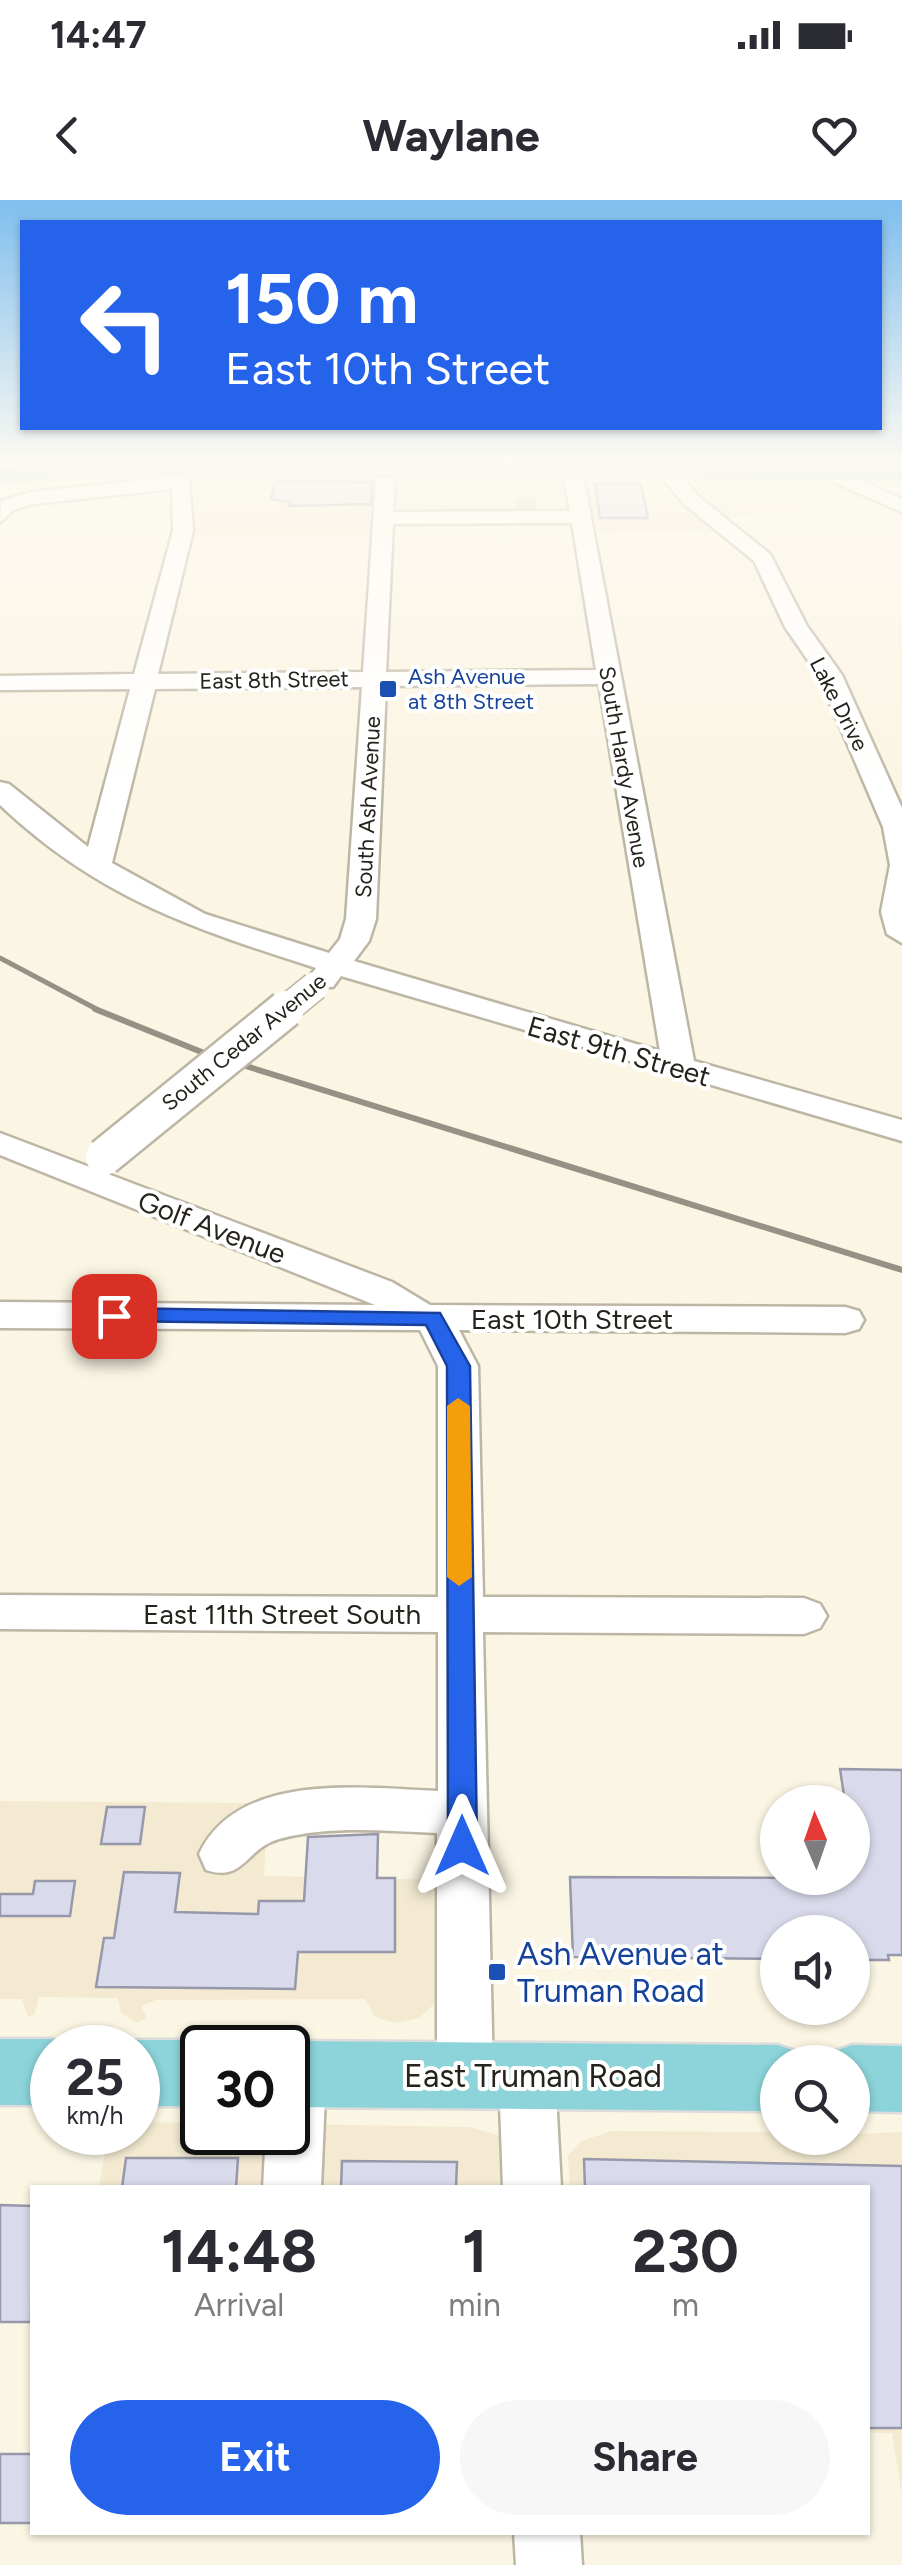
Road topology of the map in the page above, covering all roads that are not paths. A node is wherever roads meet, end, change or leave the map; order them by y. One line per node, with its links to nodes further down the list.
1 (170, 575): 7 (street)
2 (380, 575): 6 (street, South Ash Avenue)
3 (590, 575): 5 (street, South Hardy Avenue)
4 (771, 575): 11 (street, Lake Drive)
5 (607, 677): 6 (street, East 8th Street); 14 (street, South Hardy Avenue)
6 (375, 679): 7 (street, East 8th Street); 13 (street, South Ash Avenue)
7 (143, 681): 8 (street, East 8th Street); 10 (street)
8 (0, 683)
9 (0, 790): 10 (street, South Cedar Avenue)
10 (98, 866): 13 (street, South Cedar Avenue)
11 (902, 866): 12 (street, Lake Drive)
12 (902, 934)
13 (328, 975): 14 (street, East 9th Street); 17 (street, South Cedar Avenue, bridge)
14 (679, 1068): 15 (street, East 9th Street)
15 (902, 1131)
16 (0, 1143): 17 (street, Golf Avenue)
17 (93, 1166): 19 (street, Golf Avenue)
18 (0, 1314): 19 (street, East 10th Street)
19 (426, 1318): 20 (street, East 10th Street); 22 (street)
20 (845, 1320)
21 (0, 1612): 22 (street, East 11th Street South)
22 (460, 1616): 23 (street, East 11th Street South); 24 (street)
23 (804, 1616)
24 (462, 1813): 25 (street); 29 (street)
25 (224, 1854)
26 (0, 2072): 27 (main road)
27 (30, 2072)
28 (310, 2074): 29 (main road, East Truman Road)
29 (496, 2076): 30 (main road, East Truman Road); 35 (street)
30 (760, 2078)
31 (870, 2078): 32 (main road)
32 (902, 2079)
33 (292, 2155): 34 (street)
34 (292, 2185)
35 (531, 2185)
36 (547, 2535): 37 (street)
37 (548, 2565)

